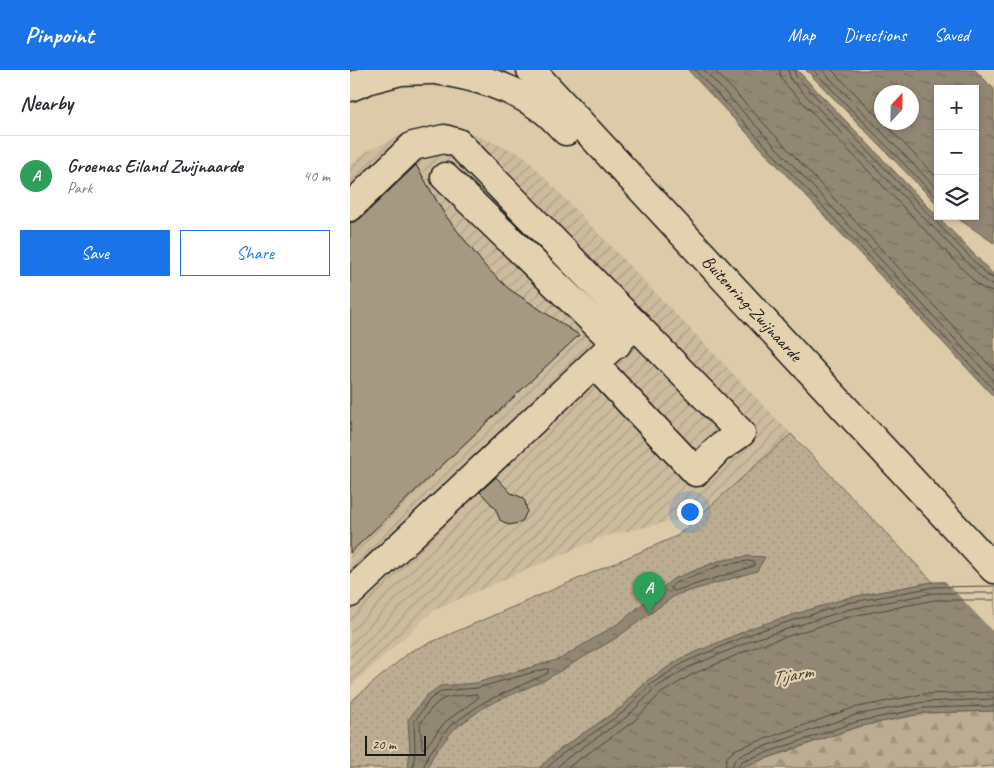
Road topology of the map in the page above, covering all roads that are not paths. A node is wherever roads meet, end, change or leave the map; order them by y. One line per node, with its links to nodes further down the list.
1 (430, 70): 4 (main road)
2 (435, 70): 5 (main road)
3 (531, 70): 5 (main road, Buitenring-Zwijnaarde)
4 (350, 87)
5 (602, 146): 11 (main road, Buitenring-Zwijnaarde)
6 (445, 177): 9 (main road)
7 (350, 207): 8 (main road)
8 (636, 324): 9 (main road); 10 (main road)
9 (617, 344): 10 (main road)
10 (594, 364): 12 (main road)
11 (994, 569)
12 (350, 593)

